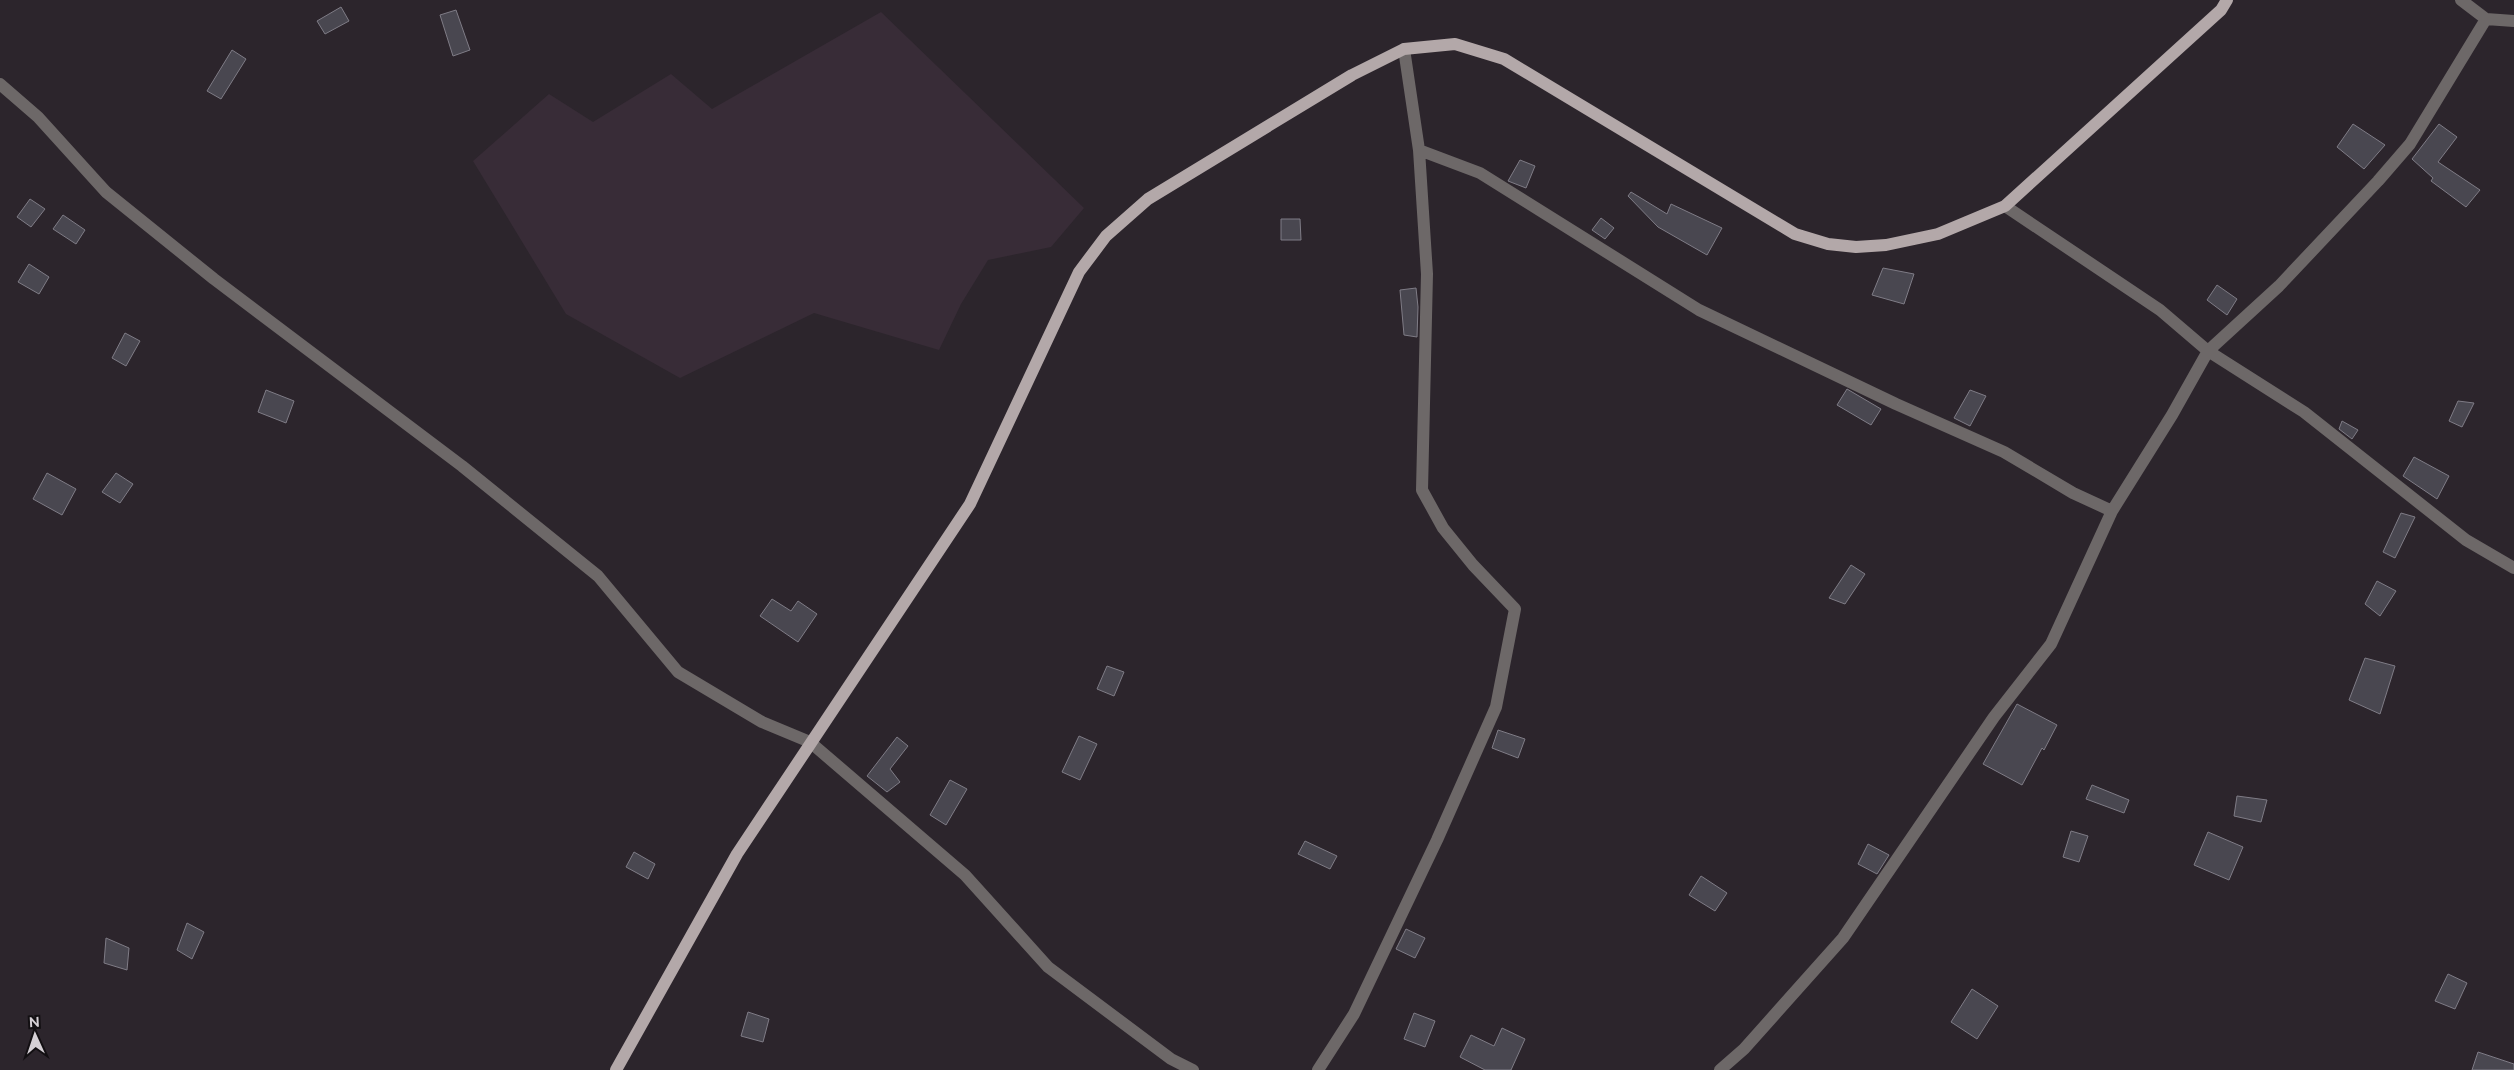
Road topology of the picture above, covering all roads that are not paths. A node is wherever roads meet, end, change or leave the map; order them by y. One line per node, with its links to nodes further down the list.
1 (2227, 0): 8 (main road)
2 (2461, 0): 3 (street)
3 (2486, 19): 4 (street); 9 (street)
4 (2514, 21)
5 (1404, 49): 7 (street); 8 (main road); 12 (main road)
6 (0, 84): 12 (street)
7 (1419, 150): 10 (street); 16 (street)
8 (2006, 206): 9 (street)
9 (2208, 351): 10 (street); 11 (street)
10 (2112, 511): 17 (street)
11 (2514, 568)
12 (810, 742): 13 (street); 14 (main road)
13 (1170, 1064): 15 (street)
14 (616, 1070)
15 (1192, 1070)
16 (1318, 1070)
17 (1720, 1070)

